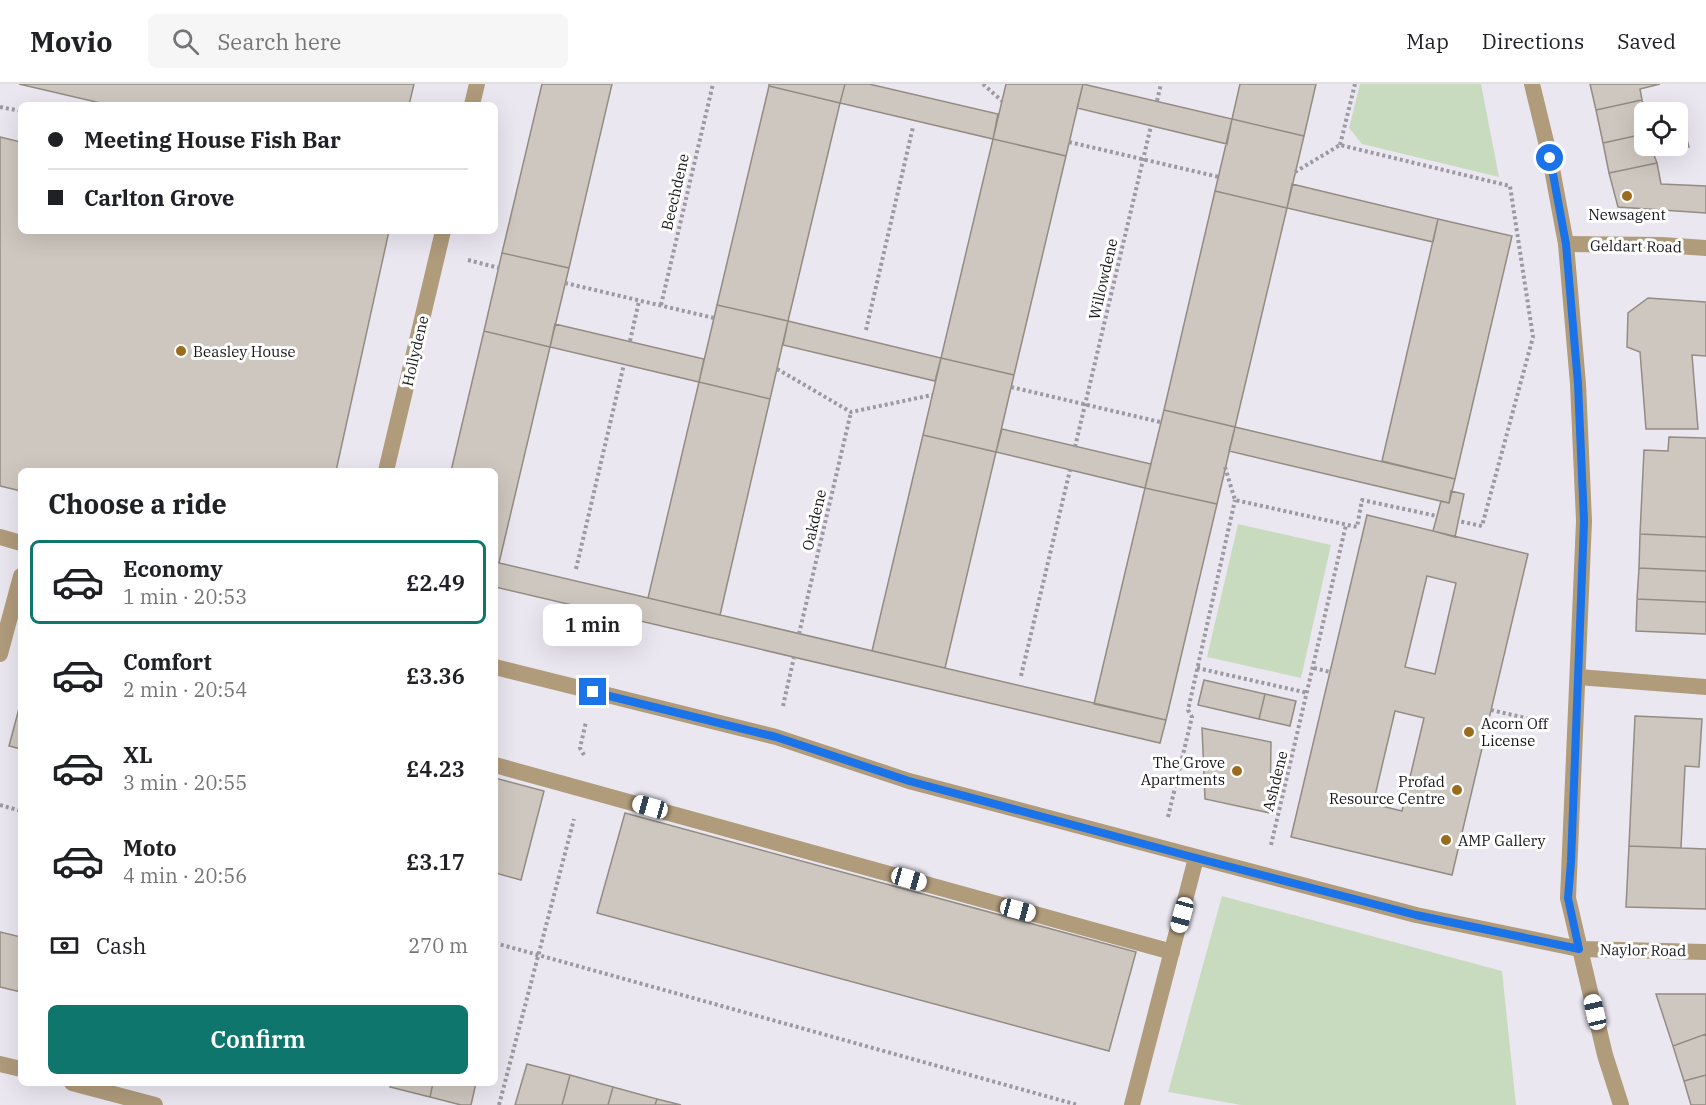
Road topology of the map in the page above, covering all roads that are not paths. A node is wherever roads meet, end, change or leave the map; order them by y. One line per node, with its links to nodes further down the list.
1 (477, 84): 3 (street)
2 (1532, 84): 5 (street)
3 (473, 102)
4 (442, 234): 7 (street, Hollydene)
5 (1566, 244): 6 (street, Geldart Road); 14 (street)
6 (1706, 248)
7 (387, 468)
8 (0, 537): 9 (street)
9 (18, 542)
10 (18, 598): 11 (street)
11 (13, 636): 12 (street)
12 (0, 654)
13 (498, 668): 17 (street, Naylor Road)
14 (1578, 677): 15 (street); 18 (street)
15 (1706, 687)
16 (498, 766): 19 (street)
17 (1196, 858): 18 (street, Naylor Road); 19 (street)
18 (1579, 949): 20 (street, Naylor Road); 26 (street)
19 (1172, 952): 25 (street)
20 (1706, 952)
21 (0, 1064): 22 (street)
22 (18, 1068)
23 (83, 1086): 24 (street)
24 (155, 1105)
25 (1132, 1105)
26 (1622, 1105)

